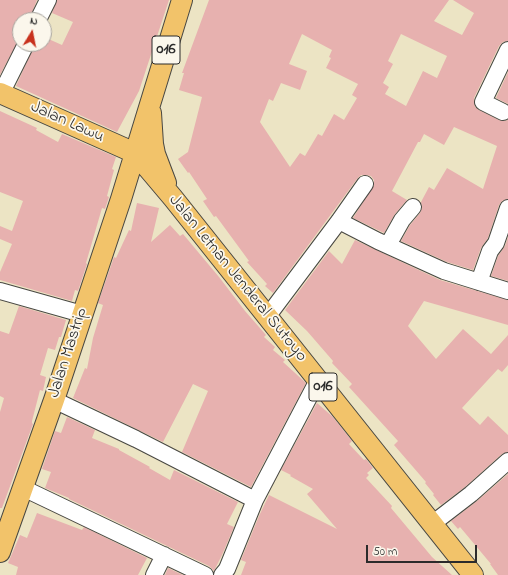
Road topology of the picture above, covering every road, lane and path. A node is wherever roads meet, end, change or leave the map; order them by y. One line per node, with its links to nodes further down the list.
1 (48, 0): 3 (street)
2 (182, 0): 7 (main road, 016)
3 (42, 12)
4 (508, 50): 8 (street)
5 (22, 52): 6 (street)
6 (1, 93): 9 (main road, Jalan Lawu)
7 (151, 100): 9 (main road, 016); 11 (main road, 016)
8 (503, 112)
9 (135, 153): 11 (main road, Jalan Letnan Jenderal Sutoyo / 016); 19 (main road, Jalan Mastrip)
10 (365, 184): 14 (street)
11 (172, 198): 20 (main road, Jalan Letnan Jenderal Sutoyo / 016)
12 (413, 207): 15 (street)
13 (508, 208): 16 (street)
14 (339, 221): 15 (street); 20 (street)
15 (388, 245): 16 (street)
16 (479, 282): 17 (street)
17 (508, 290)
18 (0, 291): 19 (street)
19 (82, 314): 22 (main road, Jalan Mastrip)
20 (267, 316): 21 (main road, Jalan Letnan Jenderal Sutoyo / 016)
21 (318, 380): 25 (street); 26 (main road, Jalan Letnan Jenderal Sutoyo / 016)
22 (54, 400): 24 (main road, Jalan Mastrip); 25 (street)
23 (508, 461): 26 (street)
24 (23, 488): 27 (main road, Jalan Mastrip); 28 (street)
25 (255, 500): 31 (street)
26 (432, 524): 32 (main road, Jalan Letnan Jenderal Sutoyo / 016)
27 (2, 543)
28 (164, 555): 29 (street); 30 (street)
29 (154, 575)
30 (205, 575)
31 (222, 575)
32 (473, 575)

